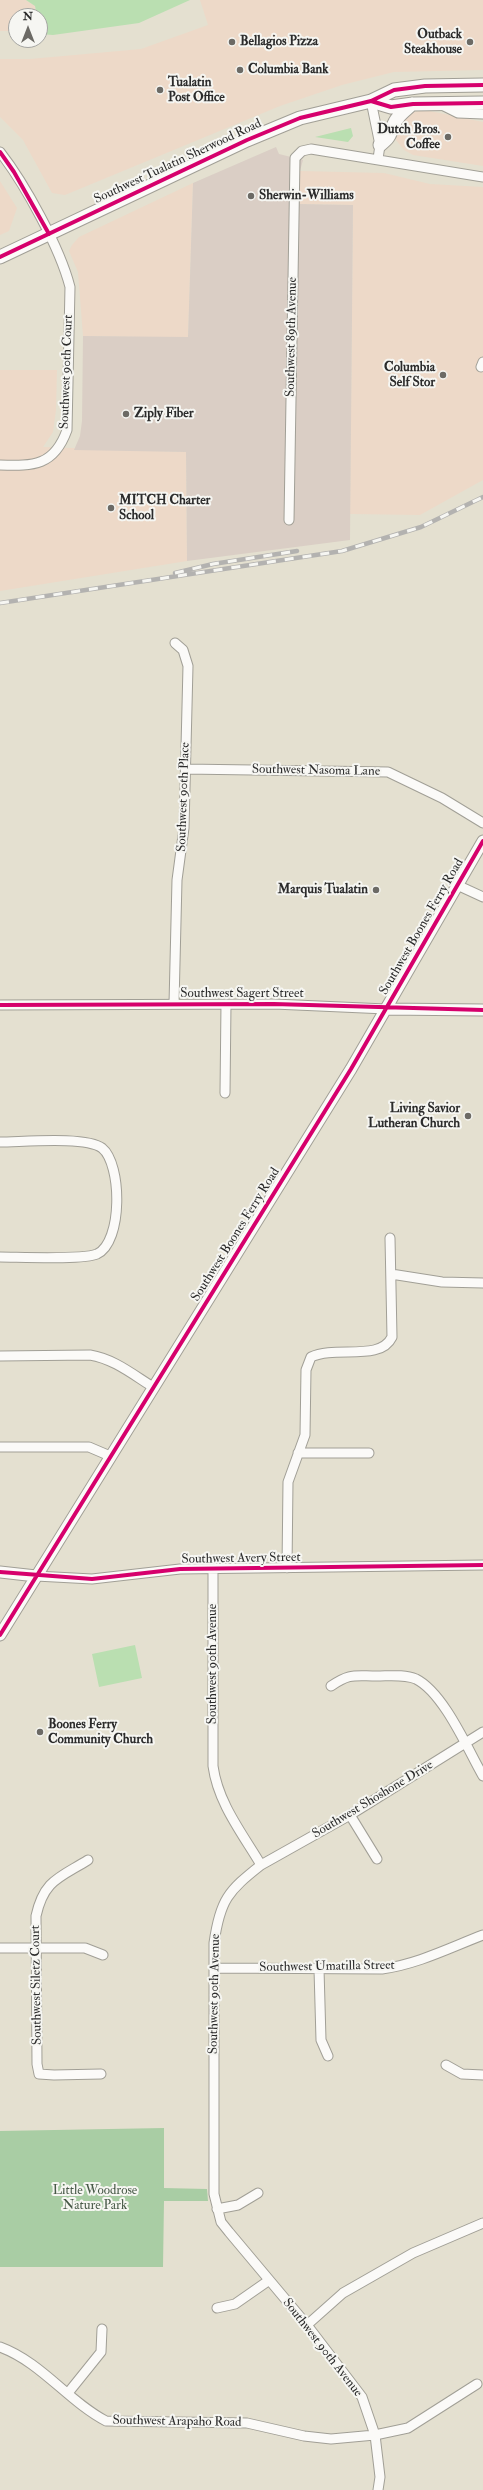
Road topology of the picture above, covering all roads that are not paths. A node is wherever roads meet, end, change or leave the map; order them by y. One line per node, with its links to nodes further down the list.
1 (483, 85): 2 (highway, Southwest Tualatin Sherwood Road)
2 (371, 100): 5 (highway); 7 (street); 11 (highway, Southwest Tualatin Sherwood Road)
3 (439, 103): 4 (highway); 5 (highway); 6 (street)
4 (483, 103)
5 (413, 104): 7 (highway)
6 (483, 114)
7 (380, 145): 9 (street)
8 (0, 152): 11 (street)
9 (378, 159): 10 (street); 14 (street, Southwest 89th Avenue)
10 (483, 177)
11 (49, 234): 12 (highway, Southwest Tualatin Sherwood Road); 13 (street, Southwest 90th Court)
12 (0, 257)
13 (0, 465)
14 (290, 520)
15 (175, 643): 16 (street, Southwest 90th Place)
16 (185, 769): 17 (street, Southwest Nasoma Lane); 21 (street, Southwest 90th Place)
17 (483, 823)
18 (483, 841): 19 (main road, Southwest Boones Ferry Road)
19 (457, 885): 20 (street); 24 (main road, Southwest Boones Ferry Road)
20 (483, 897)
21 (174, 1004): 22 (street, Southwest Sagert Street); 23 (street, Southwest Sagert Street)
22 (226, 1004): 24 (street, Southwest Sagert Street); 26 (street, Southwest Sagert Street)
23 (0, 1005)
24 (386, 1009): 25 (main road, Southwest Sagert Street); 33 (main road, Southwest Boones Ferry Road)
25 (483, 1010)
26 (225, 1093)
27 (0, 1142): 29 (street)
28 (390, 1238): 30 (street)
29 (0, 1257)
30 (392, 1274): 31 (street); 36 (street)
31 (483, 1284)
32 (0, 1356): 33 (street)
33 (153, 1387): 37 (main road, Southwest Boones Ferry Road)
34 (0, 1447): 37 (street)
35 (369, 1453): 36 (street)
36 (298, 1454): 39 (street)
37 (110, 1456): 42 (main road, Southwest Boones Ferry Road)
38 (483, 1565): 39 (street, Southwest Avery Street)
39 (287, 1568): 40 (street, Southwest Avery Street)
40 (213, 1569): 42 (street, Southwest Avery Street); 51 (street, Southwest 90th Avenue)
41 (0, 1572): 42 (main road, Southwest Avery Street)
42 (36, 1576): 43 (main road, Southwest Boones Ferry Road)
43 (0, 1635)
44 (331, 1686): 46 (street)
45 (483, 1732): 46 (street, Southwest Shoshone Drive)
46 (465, 1744): 47 (street); 48 (street, Southwest Shoshone Drive)
47 (483, 1776)
48 (350, 1815): 49 (street); 51 (street, Southwest Shoshone Drive)
49 (376, 1859)
50 (88, 1860): 53 (street, Southwest Siletz Court)
51 (261, 1864): 56 (street, Southwest 90th Avenue)
52 (483, 1935): 57 (street, Southwest Umatilla Street)
53 (36, 1946): 54 (street); 55 (street); 60 (street, Southwest Siletz Court)
54 (0, 1948)
55 (103, 1954)
56 (214, 1968): 57 (street, Southwest Umatilla Street); 63 (street, Southwest 90th Avenue)
57 (319, 1969): 58 (street)
58 (328, 2056)
59 (446, 2066): 61 (street)
60 (101, 2074)
61 (483, 2075)
62 (258, 2193): 63 (street)
63 (217, 2209): 65 (street, Southwest 90th Avenue)
64 (483, 2223): 67 (street)
65 (268, 2281): 66 (street); 67 (street, Southwest 90th Avenue)
66 (218, 2308)
67 (307, 2325): 72 (street, Southwest 90th Avenue)
68 (102, 2329): 71 (street)
69 (0, 2347): 71 (street, Southwest Arapaho Road)
70 (477, 2384): 72 (street, Southwest Arapaho Road)
71 (68, 2393): 72 (street, Southwest Arapaho Road)
72 (375, 2435): 73 (street, Southwest 90th Avenue)
73 (378, 2490)

